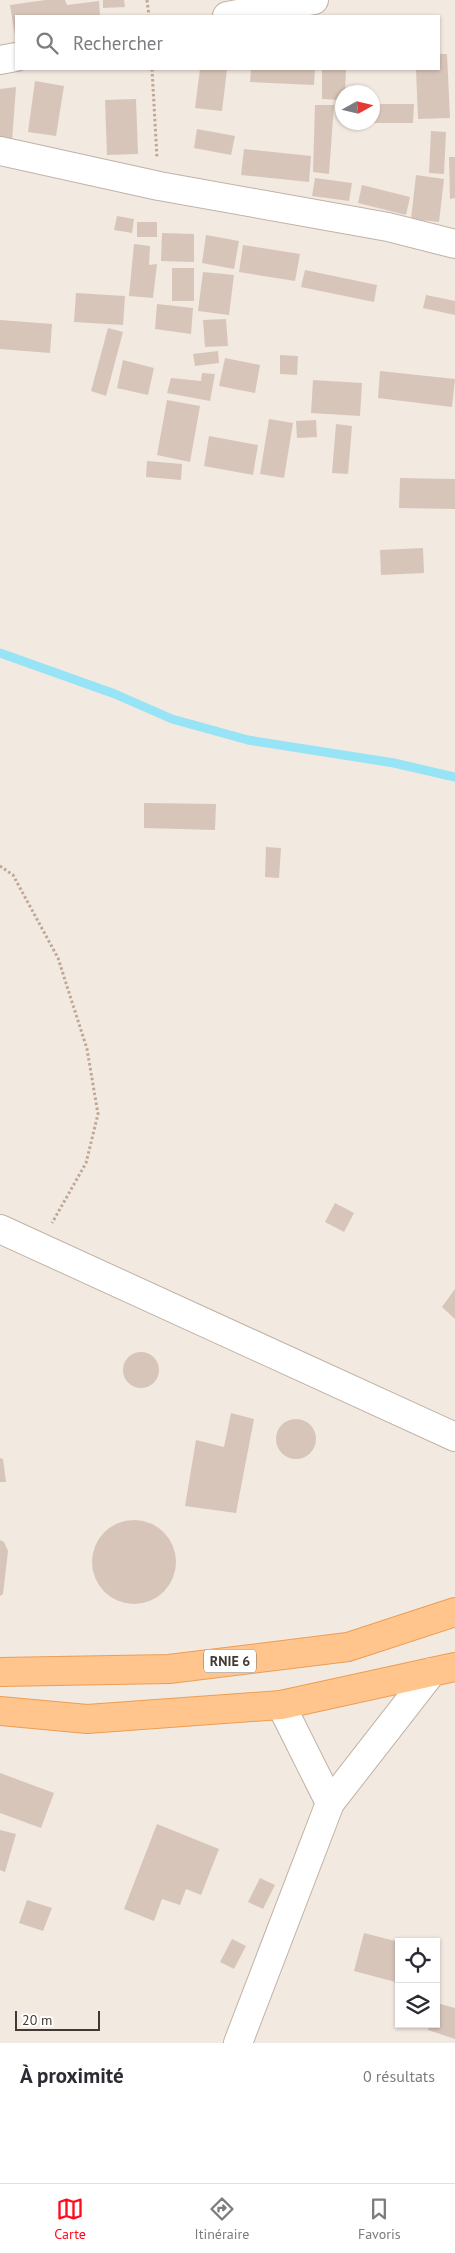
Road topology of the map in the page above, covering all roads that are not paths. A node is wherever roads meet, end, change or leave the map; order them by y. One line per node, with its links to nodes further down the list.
1 (314, 0): 2 (street)
2 (232, 15)
3 (15, 57): 4 (street)
4 (0, 60)
5 (0, 151): 6 (street)
6 (455, 244)
7 (0, 1229): 8 (street)
8 (455, 1437)
9 (455, 1612): 11 (main road, RNIE 6)
10 (443, 1669): 12 (main road); 14 (street)
11 (0, 1672)
12 (281, 1705): 13 (main road); 14 (street)
13 (0, 1711)
14 (330, 1803): 15 (street)
15 (238, 2043)

